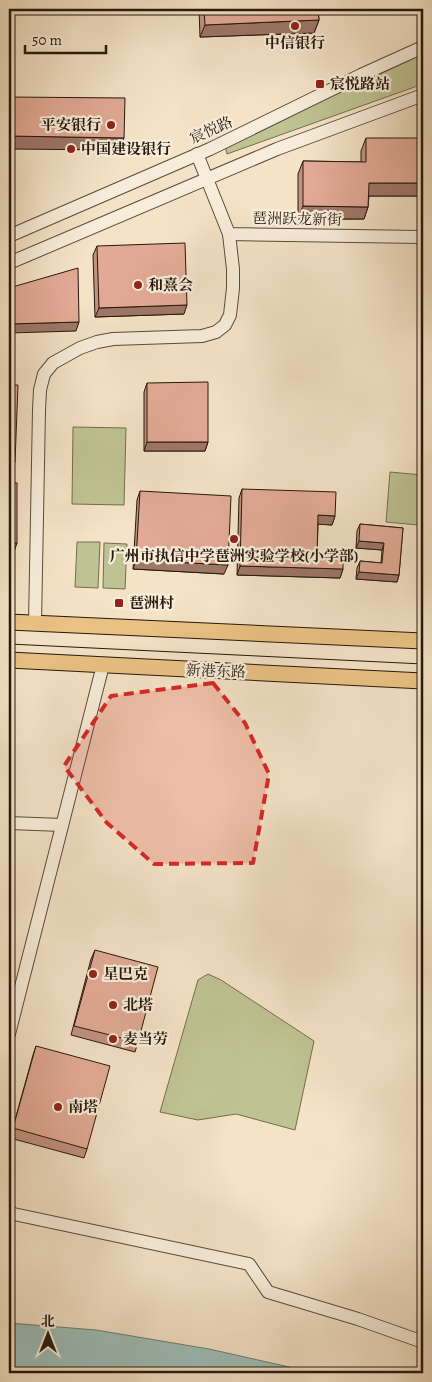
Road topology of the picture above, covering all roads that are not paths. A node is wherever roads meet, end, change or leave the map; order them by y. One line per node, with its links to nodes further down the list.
1 (423, 47): 3 (street, 宸悦路)
2 (423, 95): 4 (street)
3 (197, 154): 4 (street); 6 (street, 宸悦路)
4 (207, 178): 5 (street); 8 (street)
5 (229, 234): 7 (street, 琶洲跃龙新街); 10 (street)
6 (9, 236)
7 (423, 241)
8 (9, 263)
9 (9, 622): 10 (main road)
10 (35, 623): 11 (main road)
11 (423, 641)
12 (9, 660): 13 (main road, 新港东路)
13 (103, 665): 14 (main road, 新港东路); 16 (street)
14 (423, 681)
15 (9, 822): 16 (street)
16 (62, 826): 17 (street)
17 (9, 1034)
18 (9, 1213): 19 (street)
19 (423, 1342)

